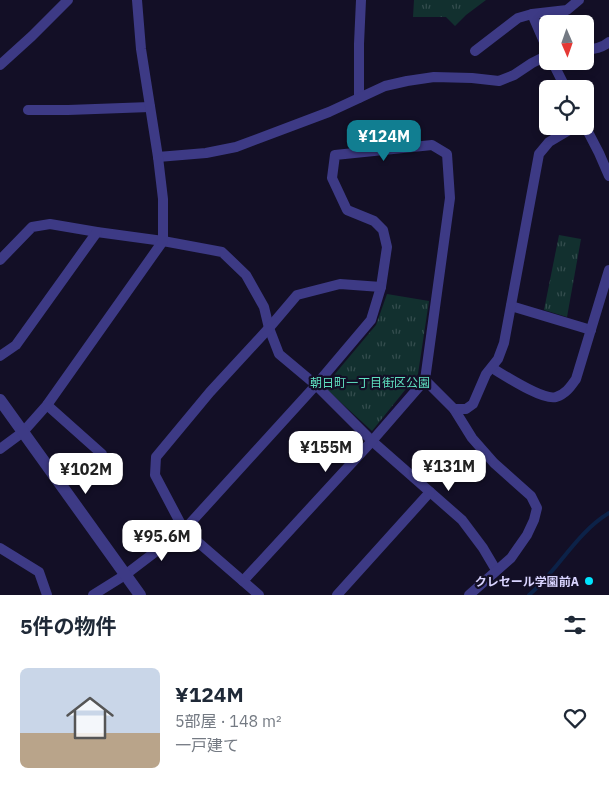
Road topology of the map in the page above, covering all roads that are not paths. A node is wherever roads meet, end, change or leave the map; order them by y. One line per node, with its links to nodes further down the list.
1 (68, 0): 11 (street)
2 (137, 0): 13 (street)
3 (361, 0): 12 (street)
4 (579, 0): 5 (street)
5 (532, 14): 6 (street); 9 (street)
6 (539, 31)
7 (609, 42): 8 (street)
8 (594, 49)
9 (475, 51)
10 (539, 59): 12 (street)
11 (0, 65)
12 (359, 98): 17 (street)
13 (150, 107): 14 (street); 17 (street)
14 (28, 110)
15 (561, 135): 24 (street)
16 (590, 135): 18 (street)
17 (158, 156): 20 (street)
18 (609, 176)
19 (97, 232): 20 (street); 21 (street); 27 (street)
20 (163, 242): 25 (street); 32 (street)
21 (0, 260)
22 (609, 270): 26 (street)
23 (380, 287): 25 (street); 29 (street); 30 (street)
24 (511, 306): 26 (street); 28 (street)
25 (269, 328): 30 (street); 39 (street)
26 (591, 330): 28 (street)
27 (0, 356)
28 (492, 368): 33 (street)
29 (425, 380): 33 (street); 35 (street)
30 (316, 385): 35 (street); 39 (street)
31 (0, 400): 34 (street)
32 (47, 406): 34 (street); 37 (street)
33 (454, 409): 41 (street)
34 (24, 432): 36 (street); 42 (street)
35 (372, 441): 38 (street); 43 (street)
36 (0, 449)
37 (102, 454)
38 (430, 492): 41 (street); 48 (street)
39 (184, 530): 42 (street); 43 (street)
40 (0, 548): 44 (street)
41 (496, 570): 49 (street)
42 (125, 575): 45 (street); 46 (street)
43 (243, 580): 47 (street)
44 (47, 595)
45 (94, 595)
46 (140, 595)
47 (259, 595)
48 (337, 595)
49 (469, 595)

